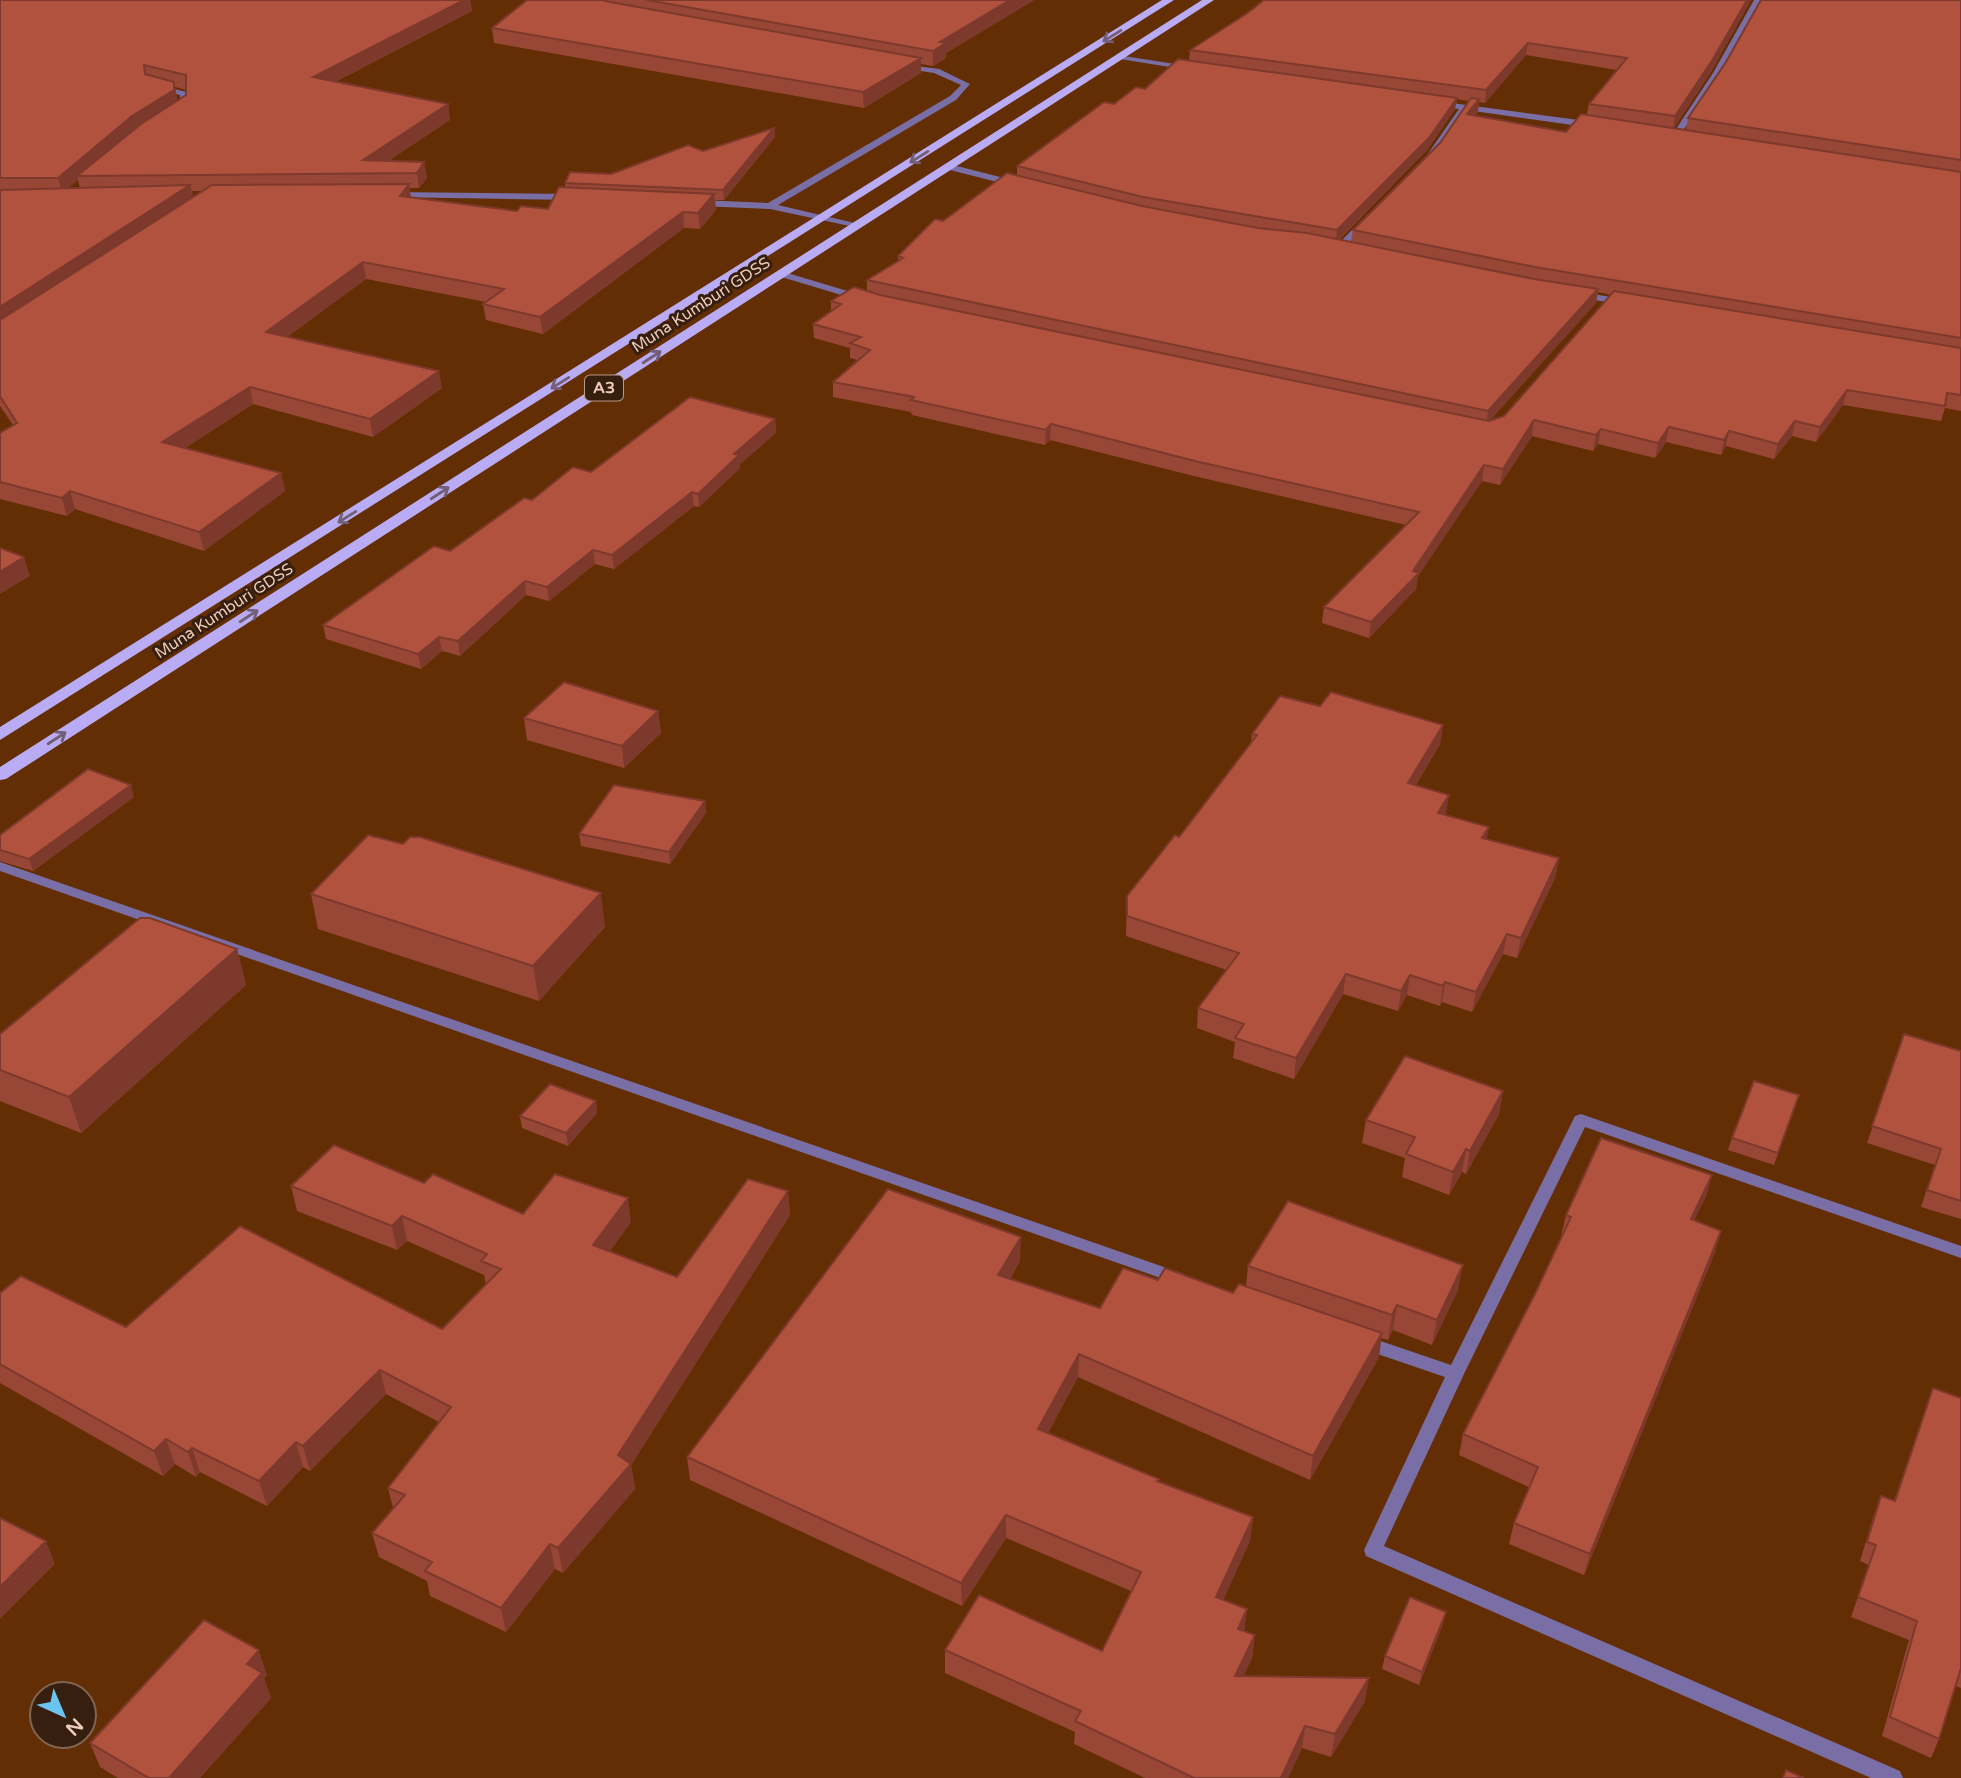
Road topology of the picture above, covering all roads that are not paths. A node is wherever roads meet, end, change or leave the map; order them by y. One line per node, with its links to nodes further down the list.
1 (1169, 0): 23 (highway, Muna Kumburi GDSS / A3, one-way to 23)
2 (1209, 0): 4 (highway, Muna Kumburi GDSS / A3)
3 (1758, 0): 13 (street)
4 (1120, 57): 6 (street); 16 (highway, Muna Kumburi GDSS / A3)
5 (895, 64): 21 (street)
6 (1194, 69)
7 (152, 84): 10 (street)
8 (1425, 102): 9 (street)
9 (1464, 107): 11 (street); 15 (street)
10 (173, 115)
11 (1610, 127)
12 (1663, 134): 13 (street)
13 (1676, 135): 14 (street)
14 (1689, 137)
15 (1424, 162)
16 (949, 167): 17 (street); 24 (highway, Muna Kumburi GDSS / A3)
17 (1026, 186)
18 (378, 195): 19 (street)
19 (583, 198)
20 (690, 203): 21 (street)
21 (770, 206): 23 (street)
22 (1377, 210): 26 (street)
23 (824, 217): 24 (street); 34 (highway, Muna Kumburi GDSS / A3, one-way to 34)
24 (856, 226): 28 (highway, Muna Kumburi GDSS / A3)
25 (1328, 246): 26 (street)
26 (1339, 248): 27 (street)
27 (1352, 250)
28 (781, 274): 31 (street); 35 (highway, Muna Kumburi GDSS / A3, one-way to 28)
29 (1570, 293): 30 (street)
30 (1608, 299): 32 (street); 33 (street)
31 (869, 300)
32 (1635, 304)
33 (1600, 309)
34 (0, 735)
35 (0, 775)
36 (0, 866): 38 (street)
37 (1961, 1252): 40 (street)
38 (1193, 1283)
39 (1350, 1338): 40 (street)
40 (1455, 1374): 41 (street)
41 (1893, 1778)

